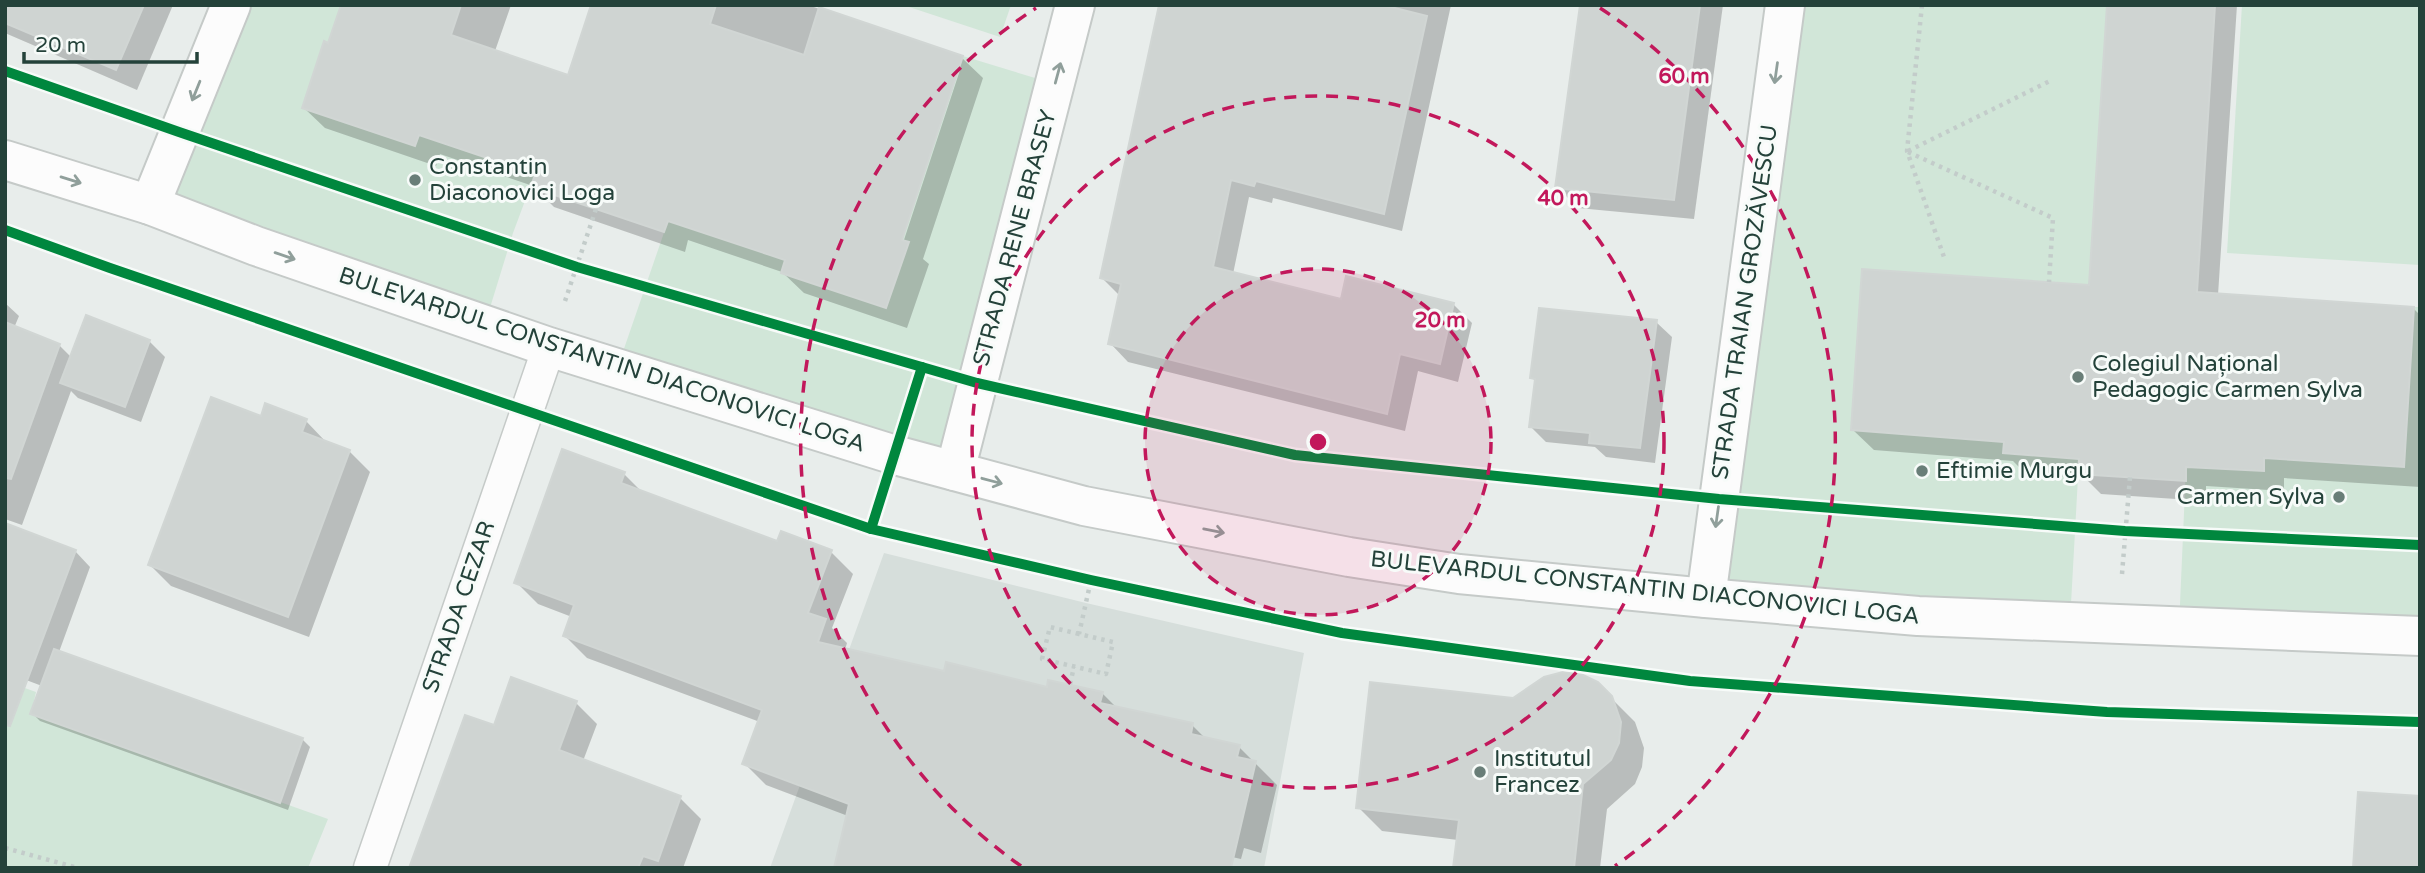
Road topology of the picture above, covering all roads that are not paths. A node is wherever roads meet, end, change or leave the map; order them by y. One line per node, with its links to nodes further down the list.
1 (231, 5): 5 (street, one-way to 5)
2 (1075, 5): 7 (street, STRADA RENE BRASEY, one-way to 2)
3 (1785, 5): 8 (street, STRADA TRAIAN GROZĂVESCU, one-way to 8)
4 (5, 160): 5 (street, BULEVARDUL CONSTANTIN DIACONOVICI LOGA, one-way to 5)
5 (150, 205): 6 (street, BULEVARDUL CONSTANTIN DIACONOVICI LOGA, one-way to 6)
6 (549, 347): 7 (street, BULEVARDUL CONSTANTIN DIACONOVICI LOGA); 10 (lane, STRADA CEZAR)
7 (955, 471): 8 (street, BULEVARDUL CONSTANTIN DIACONOVICI LOGA, one-way to 8)
8 (1706, 598): 9 (street, BULEVARDUL CONSTANTIN DIACONOVICI LOGA)
9 (2420, 636)
10 (370, 868)

